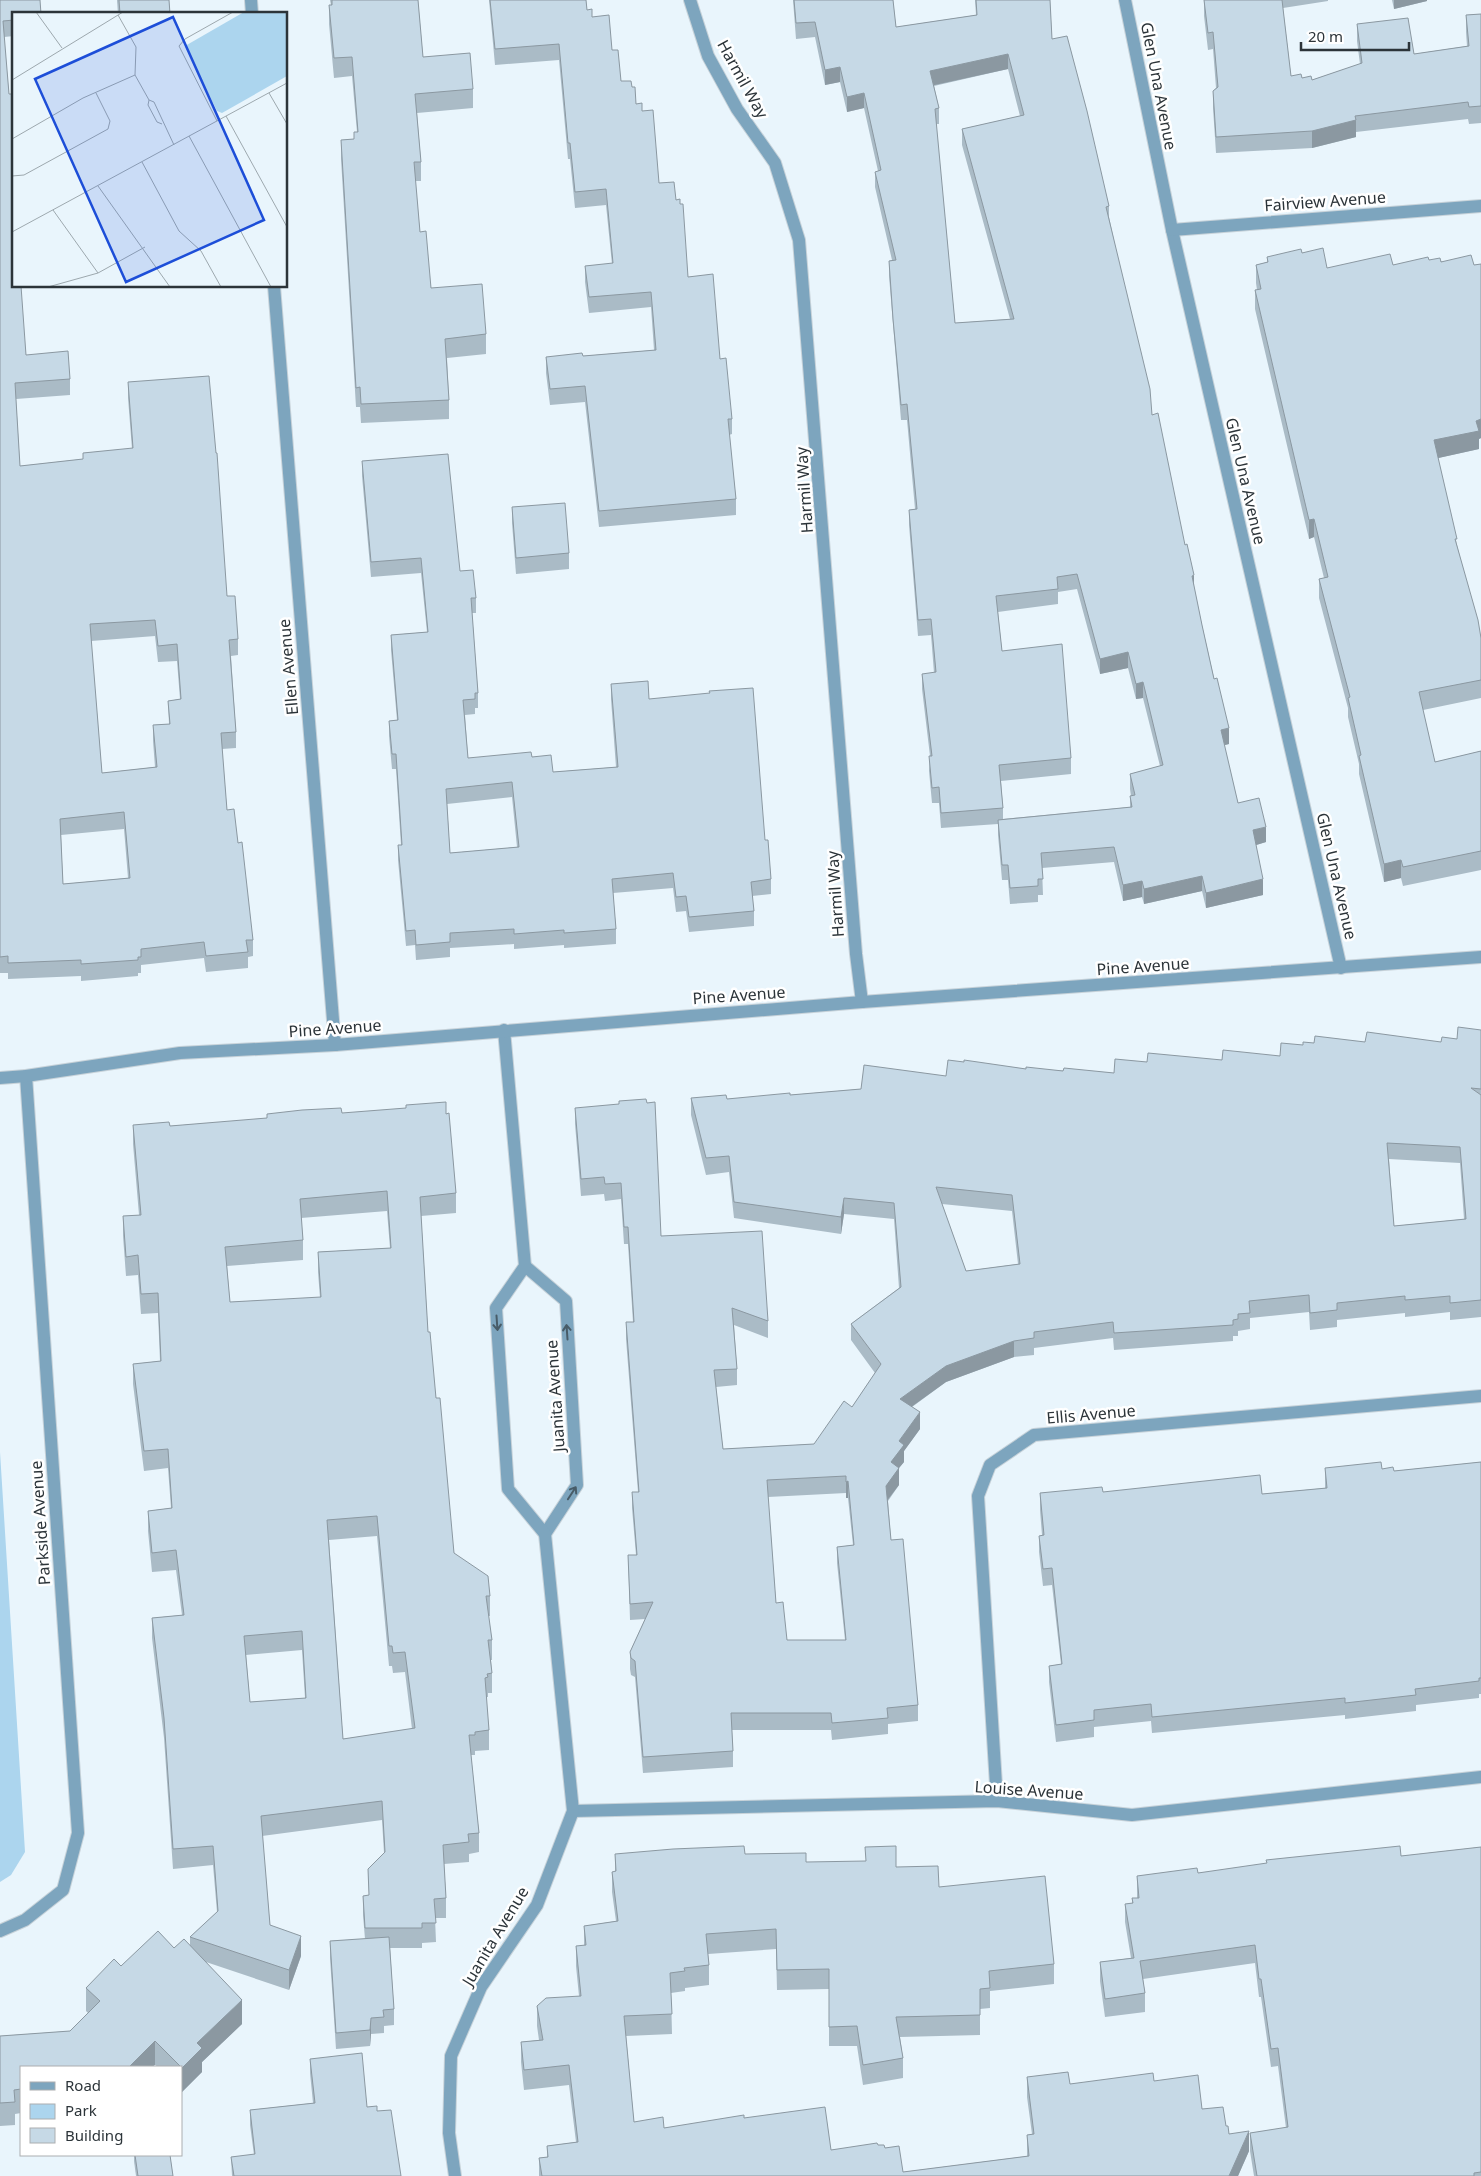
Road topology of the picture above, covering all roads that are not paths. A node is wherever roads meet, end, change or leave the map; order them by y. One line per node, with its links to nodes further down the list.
1 (690, 0): 8 (street, Harmil Way)
2 (1125, 0): 4 (street, Glen Una Avenue)
3 (1481, 206): 4 (street, Fairview Avenue)
4 (1172, 230): 7 (street, Glen Una Avenue)
5 (274, 288): 10 (street, Ellen Avenue)
6 (1481, 957): 7 (street, Pine Avenue)
7 (1341, 968): 8 (street, Pine Avenue)
8 (862, 1002): 9 (street, Pine Avenue)
9 (504, 1030): 10 (street, Pine Avenue); 13 (street)
10 (335, 1045): 11 (street, Pine Avenue)
11 (26, 1076): 12 (street, Pine Avenue); 19 (street, Parkside Avenue)
12 (0, 1078)
13 (525, 1266): 15 (street, one-way to 15); 15 (street, Juanita Avenue, one-way to 13)
14 (1481, 1396): 17 (street, Ellis Avenue)
15 (545, 1534): 18 (street, Juanita Avenue)
16 (1481, 1777): 17 (street, Louise Avenue)
17 (997, 1801): 18 (street, Louise Avenue)
18 (572, 1811): 20 (street, Juanita Avenue)
19 (0, 1931)
20 (455, 2176)

